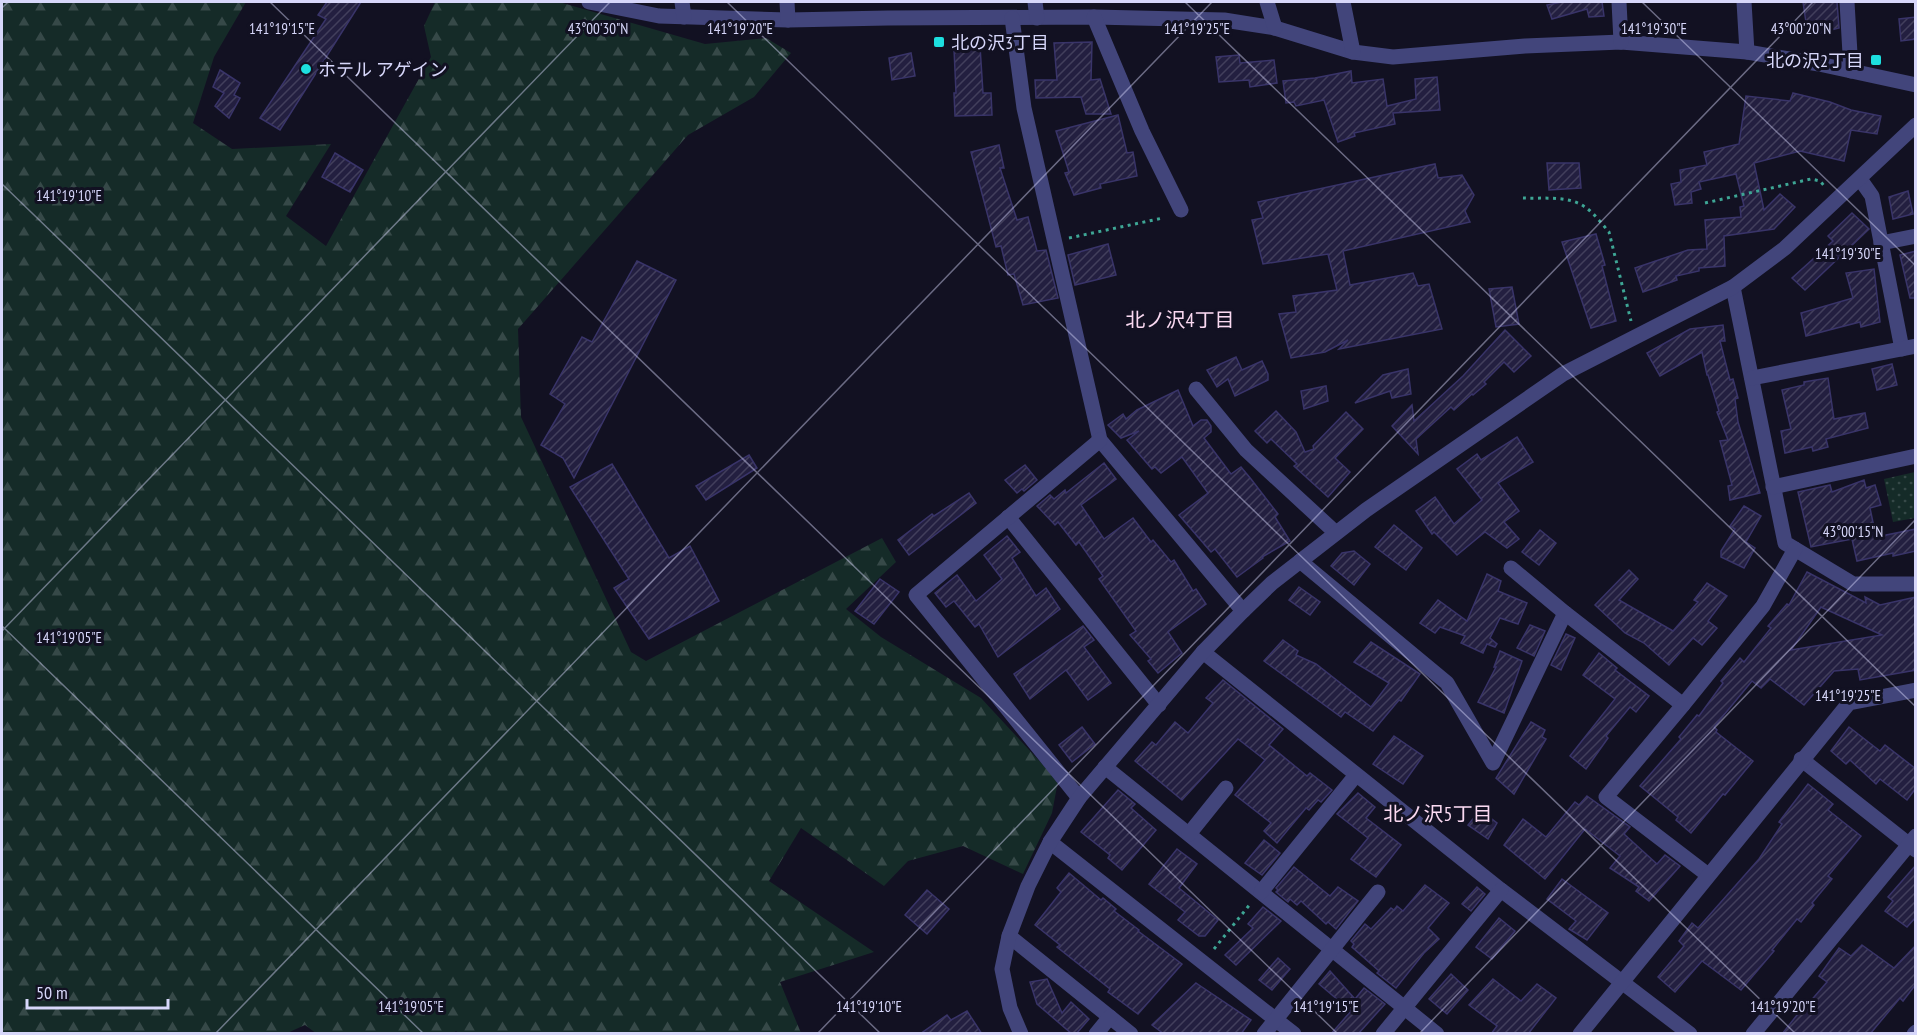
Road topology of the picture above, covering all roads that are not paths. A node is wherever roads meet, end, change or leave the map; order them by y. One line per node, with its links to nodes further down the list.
1 (589, 2): 9 (street)
2 (786, 2): 13 (street)
3 (1035, 2): 12 (street)
4 (1267, 2): 14 (street)
5 (1343, 2): 16 (street)
6 (1619, 2): 15 (street)
7 (1744, 2): 17 (street)
8 (1847, 2): 18 (street)
9 (683, 9): 13 (street)
10 (1094, 17): 12 (street); 14 (street); 22 (street)
11 (1012, 18): 12 (street); 13 (street); 29 (street)
12 (1037, 18)
13 (788, 20)
14 (1275, 28): 16 (street)
15 (1621, 42): 16 (street); 17 (street)
16 (1353, 52)
17 (1747, 52): 18 (street)
18 (1851, 71): 19 (street)
19 (1916, 85)
20 (1916, 125): 21 (street)
21 (1860, 179): 24 (street); 25 (street)
22 (1181, 210)
23 (1916, 236): 24 (street)
24 (1881, 243): 26 (street)
25 (1733, 287): 27 (street); 33 (street)
26 (1909, 348): 27 (street)
27 (1752, 378): 31 (street)
28 (1196, 389): 33 (street)
29 (1100, 440): 32 (street); 38 (street)
30 (1916, 456): 31 (street)
31 (1773, 487): 34 (street)
32 (1008, 518): 42 (street); 48 (street)
33 (1336, 533): 35 (street)
34 (1795, 549): 37 (street); 43 (street)
35 (1300, 561): 38 (street); 39 (street)
36 (1511, 568): 39 (street)
37 (1916, 584)
38 (1243, 611): 40 (street)
39 (1564, 613): 43 (street)
40 (1203, 652): 42 (street); 46 (street)
41 (1916, 690): 44 (street)
42 (1159, 705): 45 (street)
43 (1683, 705): 52 (street)
44 (1801, 759): 51 (street); 52 (street)
45 (1106, 767): 48 (street); 49 (street)
46 (1356, 775): 53 (street); 54 (street)
47 (1226, 788): 49 (street)
48 (1079, 798): 50 (street)
49 (1189, 834): 54 (street)
50 (1050, 842): 56 (street); 61 (street)
51 (1913, 843): 71 (street)
52 (1708, 875): 58 (street)
53 (1501, 890): 58 (street); 59 (street)
54 (1261, 892): 57 (street)
55 (1378, 892): 57 (street)
56 (1009, 936): 60 (street); 62 (street)
57 (1331, 948): 59 (street); 61 (street)
58 (1620, 982): 69 (street); 70 (street)
59 (1405, 1007): 67 (street); 68 (street)
60 (1110, 1017): 63 (street); 64 (street)
61 (1275, 1019): 65 (street); 66 (street)
62 (1022, 1034)
63 (1096, 1034)
64 (1131, 1034)
65 (1264, 1034)
66 (1294, 1034)
67 (1383, 1034)
68 (1437, 1034)
69 (1580, 1034)
70 (1690, 1034)
71 (1753, 1034)

